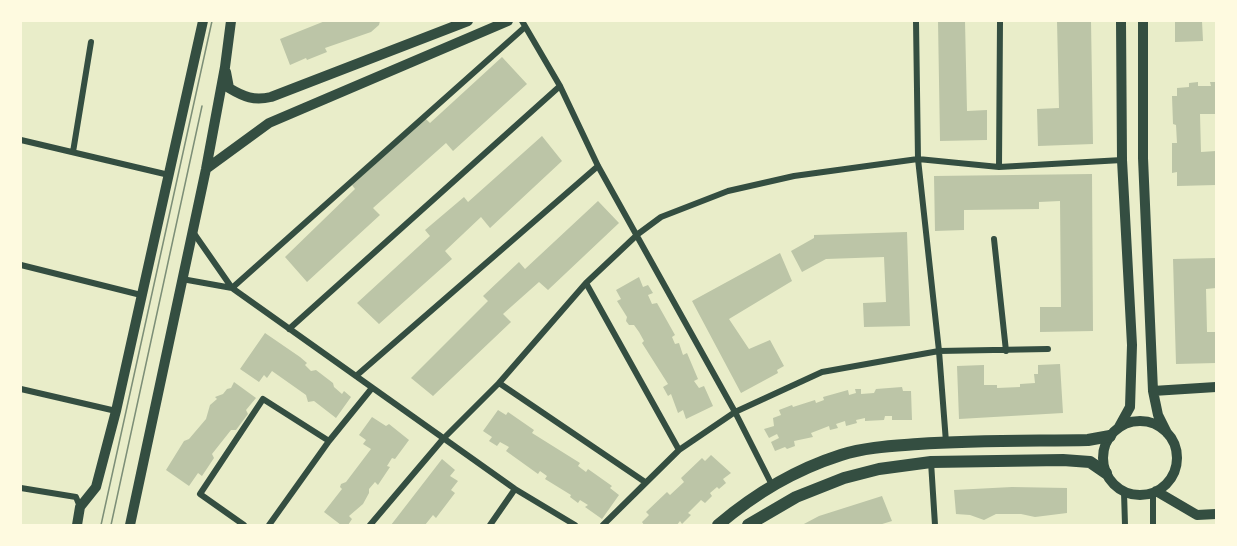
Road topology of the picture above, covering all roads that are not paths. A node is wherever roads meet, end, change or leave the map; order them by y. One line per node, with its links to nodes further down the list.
1 (203, 21): 20 (street)
2 (231, 21): 11 (street)
3 (468, 21): 11 (street)
4 (508, 21): 19 (street)
5 (916, 21): 15 (street)
6 (1000, 21): 18 (street)
7 (1121, 21): 16 (street)
8 (1143, 21): 38 (street)
9 (524, 24): 12 (street); 27 (street)
10 (91, 42): 14 (street)
11 (225, 67): 19 (street)
12 (560, 86): 17 (street); 29 (street)
13 (21, 140): 14 (street)
14 (73, 152): 20 (street)
15 (918, 159): 18 (street); 22 (street); 31 (street)
16 (1122, 160): 18 (street); 41 (street)
17 (598, 166): 22 (street); 33 (street)
18 (999, 167)
19 (206, 169): 21 (street)
20 (170, 175): 28 (street)
21 (192, 232): 25 (street); 27 (street)
22 (638, 234): 26 (street); 40 (street)
23 (994, 239): 32 (street)
24 (21, 265): 28 (street)
25 (181, 279): 27 (street); 59 (street)
26 (586, 283): 34 (street); 47 (street)
27 (232, 288): 29 (street)
28 (141, 295): 39 (street)
29 (289, 329): 33 (street)
30 (1048, 349): 32 (street)
31 (939, 351): 32 (street); 40 (street); 46 (street)
32 (1006, 351)
33 (356, 376): 36 (street)
34 (499, 383): 44 (street); 50 (street)
35 (1216, 387): 38 (street)
36 (372, 388): 44 (street); 45 (street)
37 (21, 389): 39 (street)
38 (1153, 391): 42 (street)
39 (116, 411): 56 (street)
40 (735, 412): 47 (street); 51 (street)
41 (1119, 427): 42 (street); 43 (street)
42 (1167, 433): 55 (street)
43 (1110, 436): 46 (main road); 49 (street)
44 (443, 439): 53 (street); 62 (street)
45 (329, 441): 60 (street); 61 (street)
46 (946, 442): 51 (main road)
47 (680, 450): 50 (street)
48 (931, 462): 49 (main road); 67 (main road); 68 (street)
49 (1106, 473): 54 (street)
50 (645, 482): 65 (street)
51 (772, 485): 66 (main road)
52 (21, 488): 56 (street)
53 (515, 489): 63 (street); 64 (street)
54 (1125, 492): 55 (street); 69 (street)
55 (1154, 492): 57 (street); 70 (street)
56 (80, 507): 58 (street)
57 (1216, 514)
58 (77, 525)
59 (130, 525)
60 (244, 525)
61 (269, 525)
62 (370, 525)
63 (490, 525)
64 (575, 525)
65 (603, 525)
66 (718, 525)
67 (748, 525)
68 (935, 525)
69 (1125, 525)
70 (1153, 525)

